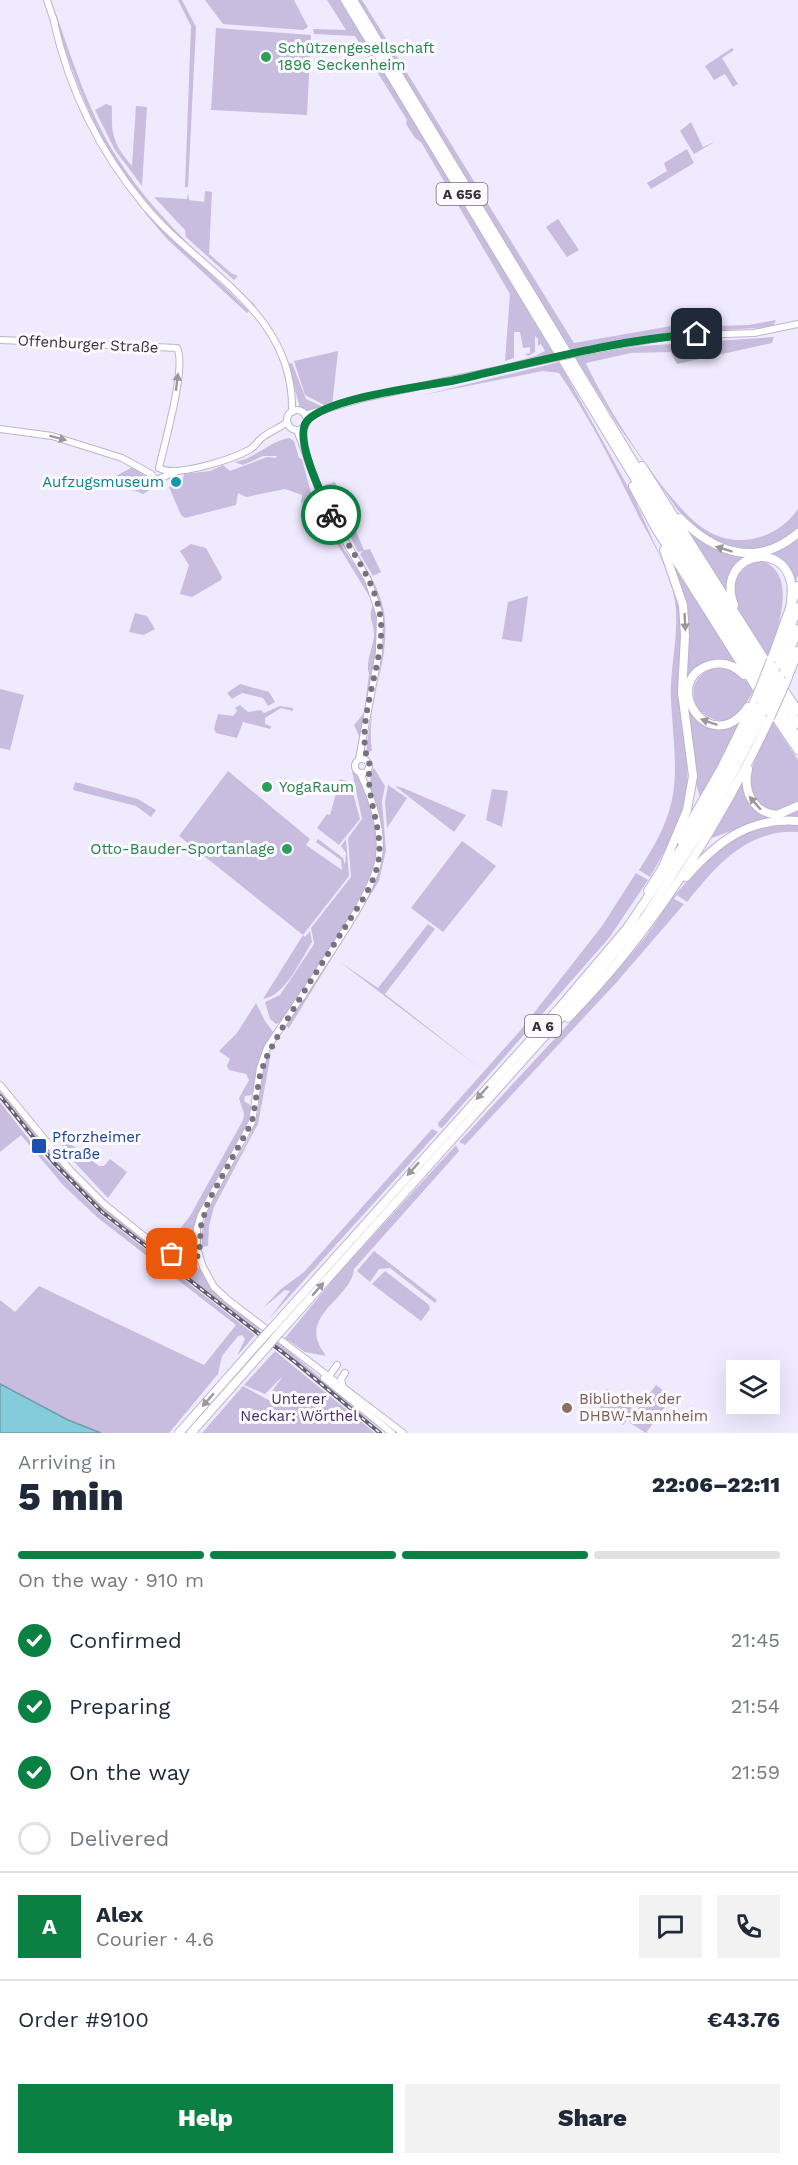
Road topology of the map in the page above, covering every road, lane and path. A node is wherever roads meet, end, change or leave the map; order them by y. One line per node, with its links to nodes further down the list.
1 (345, 0): 9 (highway, A 656)
2 (353, 0): 8 (highway, A 656)
3 (47, 2): 6 (main road)
4 (798, 324): 6 (main road, bridge)
5 (0, 340): 10 (main road, Offenburger Straße, one-way to 5)
6 (298, 421): 10 (main road); 29 (main road)
7 (0, 429): 11 (main road, one-way to 11)
8 (613, 429): 12 (highway); 25 (highway, A 656)
9 (615, 445): 13 (highway); 26 (highway, A 656)
10 (161, 472): 11 (main road); 11 (main road)
11 (151, 474)
12 (668, 506): 14 (highway, one-way to 12); 17 (highway)
13 (655, 527): 22 (highway); 33 (highway, one-way to 33)
14 (798, 533)
15 (798, 586): 16 (highway)
16 (794, 609): 17 (highway); 21 (highway)
17 (740, 622): 23 (highway)
18 (798, 629): 21 (highway, A 6)
19 (798, 651): 21 (highway)
20 (798, 669): 21 (highway)
21 (780, 674): 24 (highway, bridge); 24 (highway, A 6, bridge); 24 (highway, bridge)
22 (753, 682): 24 (highway, one-way to 22); 27 (highway)
23 (796, 707)
24 (763, 708): 28 (highway); 33 (highway); 34 (highway, A 6)
25 (798, 724)
26 (798, 738)
27 (798, 750)
28 (752, 757): 31 (highway, one-way to 28); 34 (highway)
29 (363, 759): 30 (main road); 30 (main road)
30 (364, 772): 37 (main road)
31 (798, 806)
32 (798, 821): 34 (highway)
33 (663, 867): 34 (highway)
34 (663, 887): 40 (highway, A 6, one-way to 40); 40 (highway, A 6, one-way to 34)
35 (0, 1084): 36 (main road)
36 (164, 1252): 37 (main road); 38 (main road)
37 (199, 1255): 38 (main road); 39 (main road)
38 (189, 1260): 39 (main road)
39 (203, 1267): 41 (main road)
40 (276, 1330): 43 (highway, A 6, bridge)
41 (299, 1355): 45 (main road); 45 (main road)
42 (337, 1365): 45 (main road)
43 (242, 1369): 50 (highway, A 6, one-way to 50); 51 (highway, A 6)
44 (345, 1373): 46 (main road)
45 (329, 1376): 46 (main road); 48 (main road)
46 (343, 1388): 49 (main road)
47 (370, 1398): 49 (main road)
48 (348, 1399): 49 (main road); 52 (main road)
49 (364, 1403): 53 (main road)
50 (179, 1433)
51 (191, 1433)
52 (392, 1433)
53 (403, 1433)

